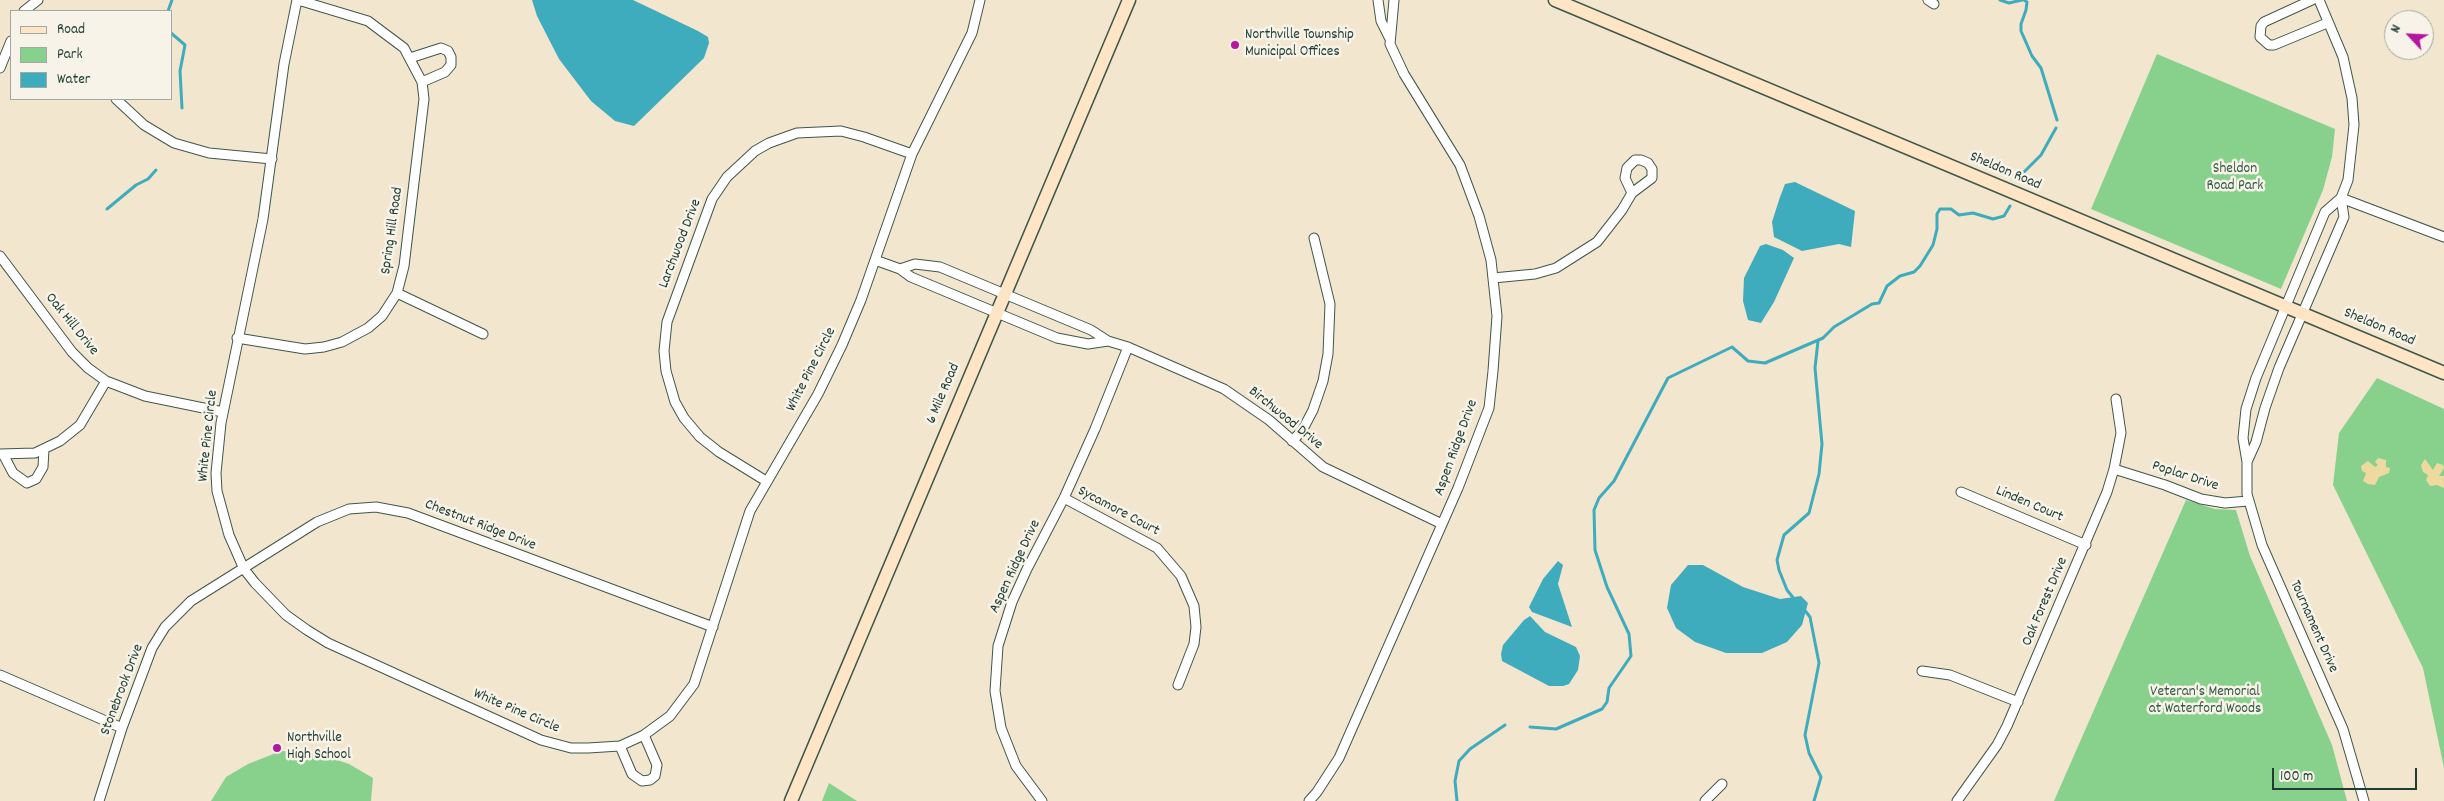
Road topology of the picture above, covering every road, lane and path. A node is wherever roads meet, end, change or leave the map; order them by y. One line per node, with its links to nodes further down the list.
1 (38, 0): 10 (street)
2 (298, 0): 14 (street, Spring Hill Road); 19 (street, White Pine Circle)
3 (980, 0): 18 (street, White Pine Circle)
4 (1129, 0): 29 (main road, 6 Mile Road)
5 (1378, 0): 12 (street, Aspen Ridge Drive)
6 (1394, 0): 12 (street, Aspen Ridge Drive)
7 (1555, 0): 30 (main road, Sheldon Road)
8 (2312, 0): 11 (street)
9 (2319, 0): 11 (street)
10 (25, 10)
11 (2327, 23): 21 (street)
12 (1389, 37): 27 (street, Aspen Ridge Drive)
13 (10, 43): 15 (street)
14 (410, 58): 16 (street, Spring Hill Road); 16 (street)
15 (0, 68)
16 (422, 82): 28 (street, Spring Hill Road)
17 (117, 100): 19 (street)
18 (912, 154): 25 (street, White Pine Circle); 46 (street, Larchwood Drive)
19 (272, 159): 34 (street, White Pine Circle)
20 (1632, 193): 27 (street)
21 (2341, 198): 22 (street); 30 (street, Tournament Drive); 32 (street, Tournament Drive)
22 (2444, 237)
23 (1314, 238): 41 (street)
24 (0, 256): 38 (street, Oak Hill Drive)
25 (875, 260): 26 (street, Birchwood Drive); 46 (street, White Pine Circle)
26 (900, 269): 29 (street); 31 (street, Birchwood Drive)
27 (1493, 278): 50 (street, Aspen Ridge Drive)
28 (398, 293): 33 (street); 34 (street, Spring Hill Road)
29 (1004, 294): 31 (main road, 6 Mile Road); 35 (street, Birchwood Drive)
30 (2286, 306): 32 (main road, Sheldon Road); 44 (street, Tournament Drive)
31 (997, 312): 35 (street, Birchwood Drive); 63 (main road, 6 Mile Road)
32 (2304, 314): 37 (main road, Sheldon Road); 44 (street, Tournament Drive)
33 (483, 334)
34 (238, 338): 40 (street, White Pine Circle)
35 (1108, 341): 36 (street, Birchwood Drive)
36 (1128, 348): 41 (street, Birchwood Drive); 48 (street, Aspen Ridge Drive)
37 (2444, 373)
38 (106, 381): 40 (street, Oak Hill Drive); 42 (street)
39 (2116, 399): 45 (street, Oak Forest Drive)
40 (223, 412): 52 (street, White Pine Circle)
41 (1292, 441): 50 (street, Birchwood Drive)
42 (44, 449): 43 (street); 43 (street)
43 (1, 454)
44 (2247, 462): 49 (street, Tournament Drive)
45 (2114, 469): 49 (street, Poplar Drive); 51 (street, Oak Forest Drive)
46 (766, 481): 53 (street, White Pine Circle)
47 (1961, 492): 51 (street, Linden Court)
48 (1064, 498): 56 (street, Sycamore Court); 64 (street, Aspen Ridge Drive)
49 (2248, 501): 68 (street, Tournament Drive)
50 (1442, 524): 65 (street, Aspen Ridge Drive)
51 (2086, 544): 57 (street, Oak Forest Drive)
52 (244, 569): 53 (street, Chestnut Ridge Drive); 58 (street, Stonebrook Drive); 60 (street, White Pine Circle)
53 (713, 627): 59 (street, White Pine Circle)
54 (1922, 671): 57 (street)
55 (0, 675): 58 (street)
56 (1178, 685)
57 (2018, 702): 67 (street, Oak Forest Drive)
58 (122, 728): 62 (street, Stonebrook Drive)
59 (644, 735): 60 (street, White Pine Circle); 60 (street)
60 (620, 746)
61 (1722, 784): 66 (street)
62 (99, 801)
63 (791, 801)
64 (1042, 801)
65 (1309, 801)
66 (1705, 801)
67 (1957, 801)
68 (2364, 801)

